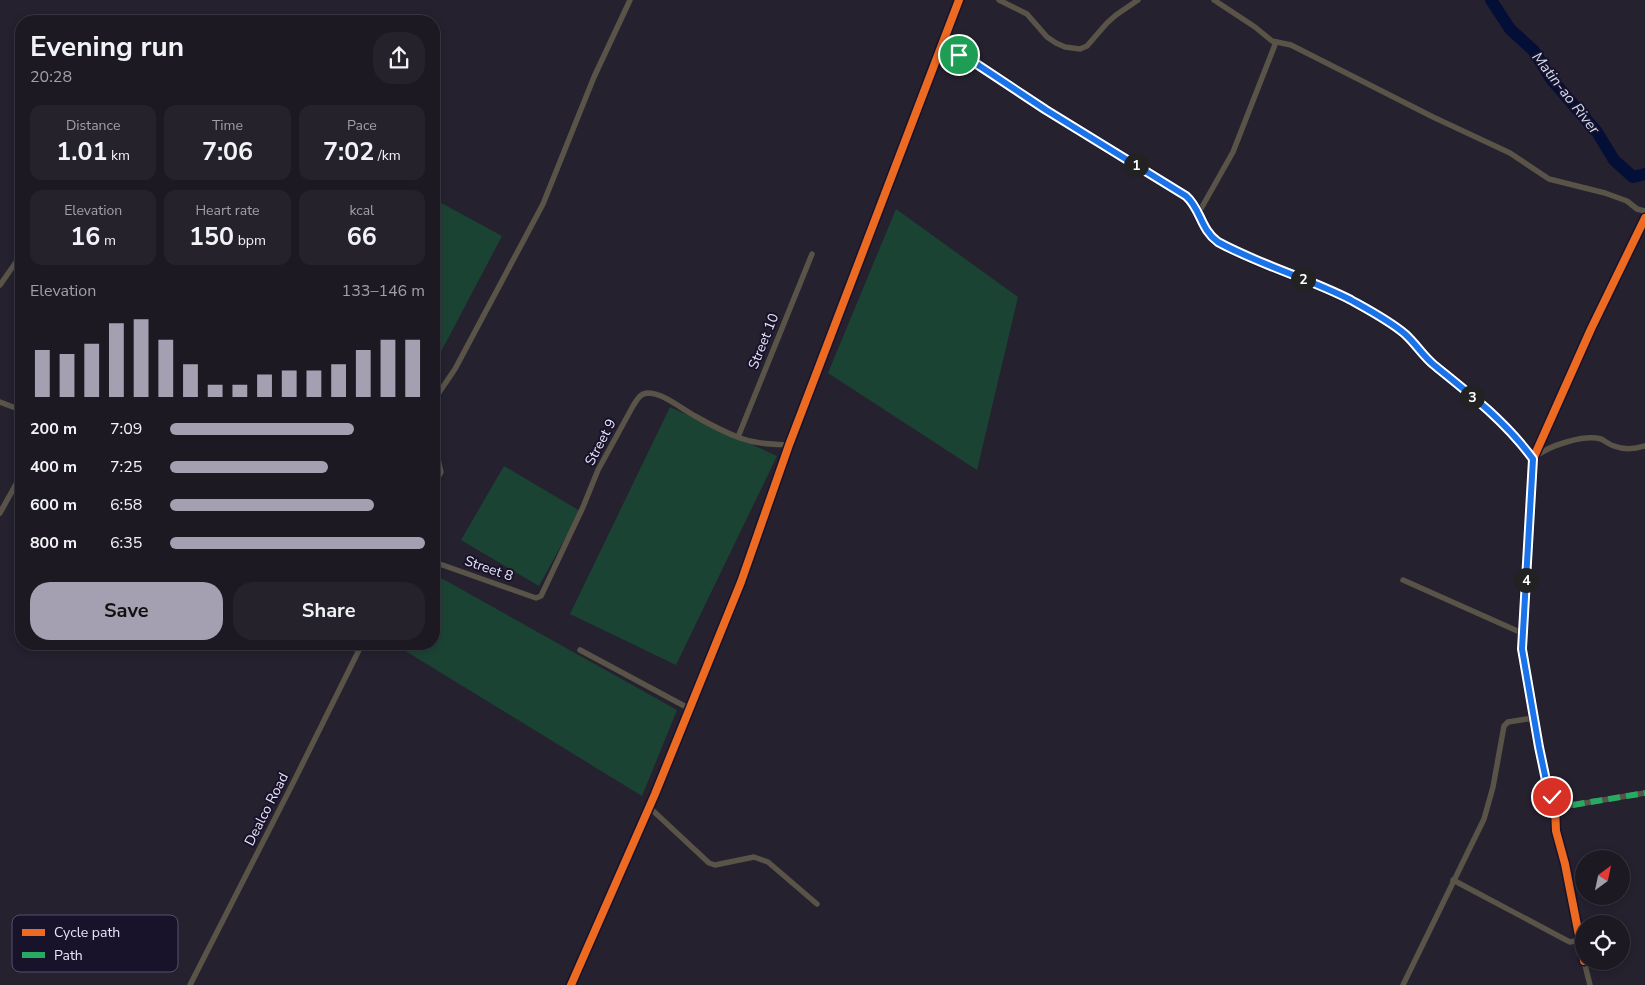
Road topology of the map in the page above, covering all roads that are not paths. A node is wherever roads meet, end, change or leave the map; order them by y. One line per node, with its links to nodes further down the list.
1 (630, 0): 14 (street)
2 (960, 0): 7 (street)
3 (999, 0): 4 (street)
4 (1138, 0)
5 (1214, 0): 6 (street)
6 (1276, 42): 8 (street); 9 (street)
7 (938, 57): 9 (street); 18 (street)
8 (1645, 211)
9 (1198, 214): 20 (street)
10 (1645, 218): 20 (street)
11 (812, 254): 17 (street, Street 10)
12 (15, 264): 13 (street)
13 (0, 285)
14 (440, 391)
15 (0, 402): 16 (street)
16 (15, 408)
17 (738, 437): 18 (street); 25 (street, Street 9)
18 (789, 445): 29 (street)
19 (1645, 446): 20 (street)
20 (1533, 459): 26 (street)
21 (15, 485): 22 (street)
22 (0, 513)
23 (440, 564): 25 (street, Street 8)
24 (1403, 580): 26 (street)
25 (536, 598)
26 (1522, 633): 30 (street)
27 (359, 650): 39 (street, Dealco Road)
28 (580, 650): 29 (street)
29 (690, 710): 32 (street)
30 (1533, 718): 33 (street); 34 (street)
31 (1645, 793): 33 (street)
32 (649, 807): 35 (street); 40 (street)
33 (1555, 808): 36 (street)
34 (1453, 880): 37 (street); 41 (street)
35 (816, 904)
36 (1575, 915)
37 (1575, 941)
38 (1586, 970): 42 (street)
39 (190, 985)
40 (571, 985)
41 (1403, 985)
42 (1590, 985)

